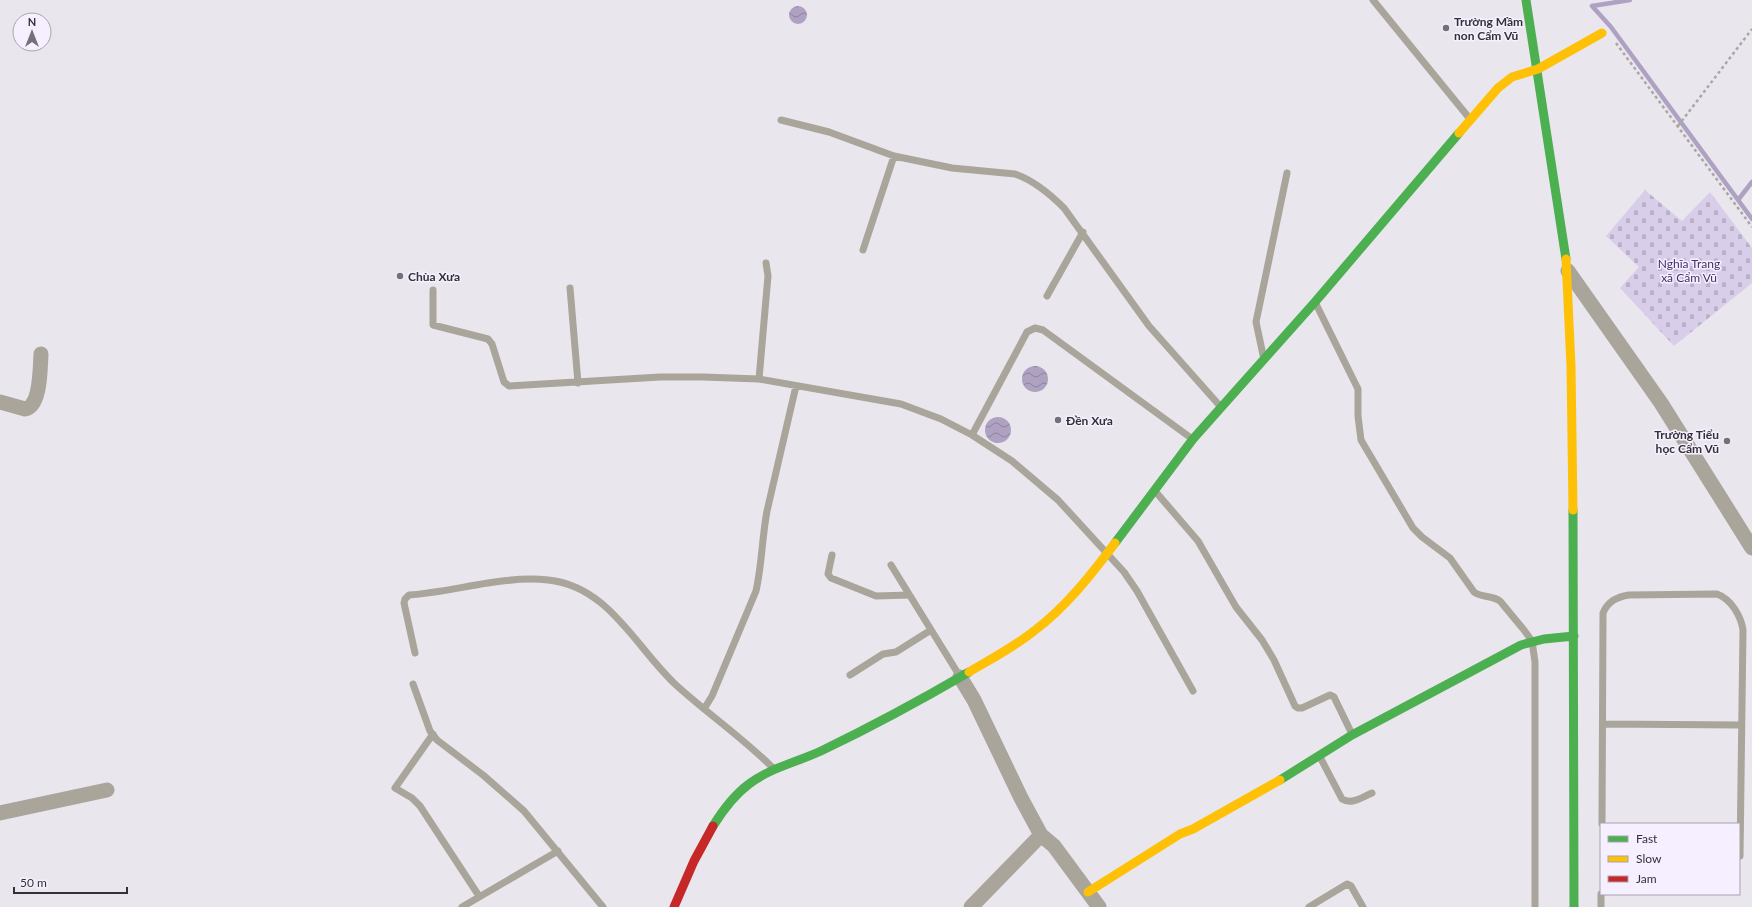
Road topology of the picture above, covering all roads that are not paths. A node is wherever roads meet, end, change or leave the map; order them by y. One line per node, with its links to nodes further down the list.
1 (1373, 0): 5 (lane)
2 (1526, 0): 4 (street)
3 (1602, 33): 4 (street)
4 (1538, 69): 5 (street); 12 (street)
5 (1470, 119): 16 (street)
6 (781, 120): 7 (lane)
7 (894, 156): 9 (lane); 10 (lane)
8 (1287, 173): 18 (lane)
9 (1083, 232): 15 (lane); 23 (lane)
10 (863, 250)
11 (766, 263): 19 (lane)
12 (1568, 270): 27 (street); 33 (street)
13 (570, 288): 20 (lane)
14 (433, 290): 20 (lane)
15 (1047, 296)
16 (1315, 302): 18 (street); 34 (lane)
17 (41, 354): 22 (street)
18 (1264, 359): 23 (street)
19 (759, 379): 20 (lane); 21 (lane)
20 (578, 383)
21 (796, 386): 24 (lane); 40 (lane)
22 (0, 402)
23 (1221, 408): 25 (street)
24 (972, 435): 25 (lane); 28 (lane)
25 (1193, 439): 26 (street)
26 (1154, 489): 28 (street); 44 (lane)
27 (1752, 548)
28 (1107, 554): 37 (street); 39 (lane)
29 (832, 555): 31 (lane)
30 (891, 565): 31 (lane)
31 (909, 595): 32 (lane)
32 (931, 630): 36 (lane); 37 (lane)
33 (1570, 637): 34 (street); 65 (street)
34 (1532, 641): 44 (street); 64 (lane)
35 (415, 653): 40 (lane)
36 (850, 675)
37 (960, 677): 46 (street); 51 (street)
38 (413, 684): 43 (lane)
39 (1193, 691)
40 (704, 709): 46 (lane)
41 (1602, 724): 42 (lane); 42 (lane); 50 (lane)
42 (1741, 725): 53 (lane)
43 (433, 734): 52 (lane); 56 (lane)
44 (1352, 735): 45 (street)
45 (1319, 755): 48 (lane); 54 (street)
46 (774, 770): 60 (street)
47 (107, 790): 49 (street)
48 (1372, 793)
49 (0, 813)
50 (1602, 823)
51 (1041, 835): 54 (street); 57 (street)
52 (558, 851): 56 (lane); 59 (lane)
53 (1740, 856)
54 (1088, 892): 61 (street)
55 (1601, 895): 66 (lane)
56 (479, 896): 58 (lane)
57 (976, 905)
58 (462, 907)
59 (603, 907)
60 (674, 907)
61 (1099, 907)
62 (1309, 907): 63 (lane)
63 (1363, 907)
64 (1535, 907)
65 (1574, 907)
66 (1601, 907)

